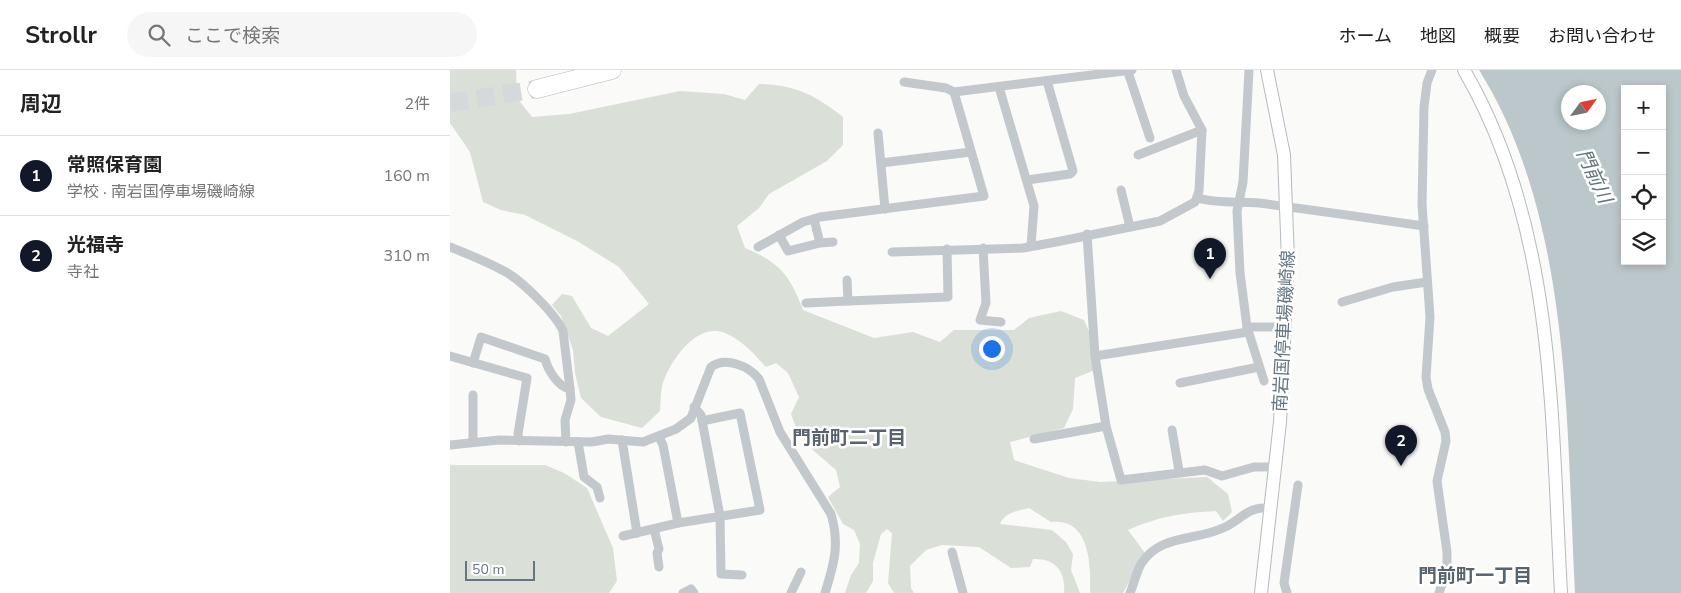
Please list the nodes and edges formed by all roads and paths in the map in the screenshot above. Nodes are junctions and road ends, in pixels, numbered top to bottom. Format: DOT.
graph roads {
  1 [pos="612,70"];
  2 [pos="1176,70"];
  3 [pos="1250,70"];
  4 [pos="1268,70"];
  5 [pos="1432,70"];
  6 [pos="1464,70"];
  7 [pos="1130,71"];
  8 [pos="1047,81"];
  9 [pos="904,82"];
  10 [pos="999,87"];
  11 [pos="537,89"];
  12 [pos="954,92"];
  13 [pos="1202,130"];
  14 [pos="878,133"];
  15 [pos="1150,138"];
  16 [pos="971,152"];
  17 [pos="1138,155"];
  18 [pos="880,163"];
  19 [pos="1027,180"];
  20 [pos="1121,190"];
  21 [pos="1198,198"];
  22 [pos="1240,201"];
  23 [pos="1287,207"];
  24 [pos="885,209"];
  25 [pos="814,219"];
  26 [pos="1424,226"];
  27 [pos="1130,227"];
  28 [pos="1087,234"];
  29 [pos="779,235"];
  30 [pos="820,242"];
  31 [pos="833,242"];
  32 [pos="1031,246"];
  33 [pos="450,247"];
  34 [pos="758,247"];
  35 [pos="983,248"];
  36 [pos="947,249"];
  37 [pos="892,252"];
  38 [pos="847,280"];
  39 [pos="1427,282"];
  40 [pos="848,301"];
  41 [pos="1342,302"];
  42 [pos="806,303"];
  43 [pos="1001,322"];
  44 [pos="1285,327"];
  45 [pos="1248,329"];
  46 [pos="450,356"];
  47 [pos="1094,356"];
  48 [pos="473,364"];
  49 [pos="1259,367"];
  50 [pos="1264,381"];
  51 [pos="1180,383"];
  52 [pos="570,389"];
  53 [pos="473,395"];
  54 [pos="694,407"];
  55 [pos="702,421"];
  56 [pos="1106,426"];
  57 [pos="1172,430"];
  58 [pos="659,437"];
  59 [pos="1034,439"];
  60 [pos="622,440"];
  61 [pos="519,441"];
  62 [pos="472,442"];
  63 [pos="566,442"];
  64 [pos="578,442"];
  65 [pos="450,445"];
  66 [pos="1275,467"];
  67 [pos="1179,472"];
  68 [pos="1298,485"];
  69 [pos="600,498"];
  70 [pos="1271,508"];
  71 [pos="720,516"];
  72 [pos="678,523"];
  73 [pos="654,529"];
  74 [pos="638,532"];
  75 [pos="623,536"];
  76 [pos="952,552"];
  77 [pos="659,567"];
  78 [pos="801,572"];
  79 [pos="742,575"];
  80 [pos="683,593"];
  81 [pos="694,593"];
  82 [pos="790,593"];
  83 [pos="825,593"];
  84 [pos="963,593"];
  85 [pos="1130,593"];
  86 [pos="1261,593"];
  87 [pos="1287,593"];
  88 [pos="1439,593"];
  89 [pos="1561,593"];
  1 -- 11 [label="highway"];
  2 -- 13 [label="street"];
  3 -- 22 [label="street"];
  4 -- 23 [label="street, 南岩国停車場磯崎線"];
  5 -- 26 [label="street"];
  6 -- 89 [label="street"];
  7 -- 8 [label="street"];
  7 -- 15 [label="street"];
  8 -- 10 [label="street"];
  8 -- 19 [label="street"];
  9 -- 12 [label="street"];
  10 -- 12 [label="street"];
  10 -- 19 [label="street"];
  12 -- 16 [label="street"];
  13 -- 17 [label="street"];
  13 -- 21 [label="street"];
  14 -- 18 [label="street"];
  16 -- 18 [label="street"];
  16 -- 24 [label="street"];
  18 -- 24 [label="street"];
  19 -- 32 [label="street"];
  20 -- 27 [label="street"];
  21 -- 22 [label="street"];
  21 -- 27 [label="street"];
  22 -- 23 [label="street"];
  22 -- 45 [label="street"];
  23 -- 26 [label="street"];
  23 -- 44 [label="street, 南岩国停車場磯崎線"];
  24 -- 25 [label="street"];
  25 -- 29 [label="street"];
  25 -- 30 [label="street"];
  26 -- 39 [label="street"];
  27 -- 28 [label="street"];
  28 -- 32 [label="street"];
  28 -- 47 [label="street"];
  29 -- 30 [label="street"];
  29 -- 34 [label="street"];
  30 -- 31 [label="street"];
  32 -- 35 [label="street"];
  33 -- 52 [label="street"];
  35 -- 36 [label="street"];
  35 -- 43 [label="street"];
  36 -- 37 [label="street"];
  36 -- 40 [label="street"];
  38 -- 40 [label="street"];
  39 -- 41 [label="street"];
  39 -- 88 [label="street"];
  40 -- 42 [label="street"];
  44 -- 45 [label="street"];
  44 -- 66 [label="street, 南岩国停車場磯崎線"];
  45 -- 47 [label="street"];
  45 -- 49 [label="street"];
  46 -- 48 [label="street"];
  47 -- 56 [label="street"];
  48 -- 52 [label="street"];
  48 -- 61 [label="street"];
  49 -- 50 [label="street"];
  49 -- 51 [label="street"];
  52 -- 63 [label="street"];
  53 -- 62 [label="street"];
  54 -- 55 [label="street"];
  54 -- 58 [label="street"];
  54 -- 83 [label="street"];
  55 -- 71 [label="street"];
  55 -- 71 [label="street"];
  56 -- 59 [label="street"];
  56 -- 67 [label="street"];
  57 -- 67 [label="street"];
  58 -- 60 [label="street"];
  58 -- 72 [label="street"];
  60 -- 64 [label="street"];
  60 -- 74 [label="street"];
  61 -- 62 [label="street"];
  61 -- 63 [label="street"];
  62 -- 65 [label="street"];
  63 -- 64 [label="street"];
  64 -- 69 [label="street"];
  66 -- 67 [label="street"];
  66 -- 70 [label="street, 南岩国停車場磯崎線"];
  68 -- 87 [label="street"];
  70 -- 85 [label="street"];
  70 -- 86 [label="street, 南岩国停車場磯崎線"];
  71 -- 72 [label="street"];
  71 -- 79 [label="street"];
  72 -- 73 [label="street"];
  73 -- 74 [label="street"];
  73 -- 77 [label="street"];
  74 -- 75 [label="street"];
  76 -- 84 [label="street"];
  78 -- 82 [label="street"];
  80 -- 81 [label="street"];
}
